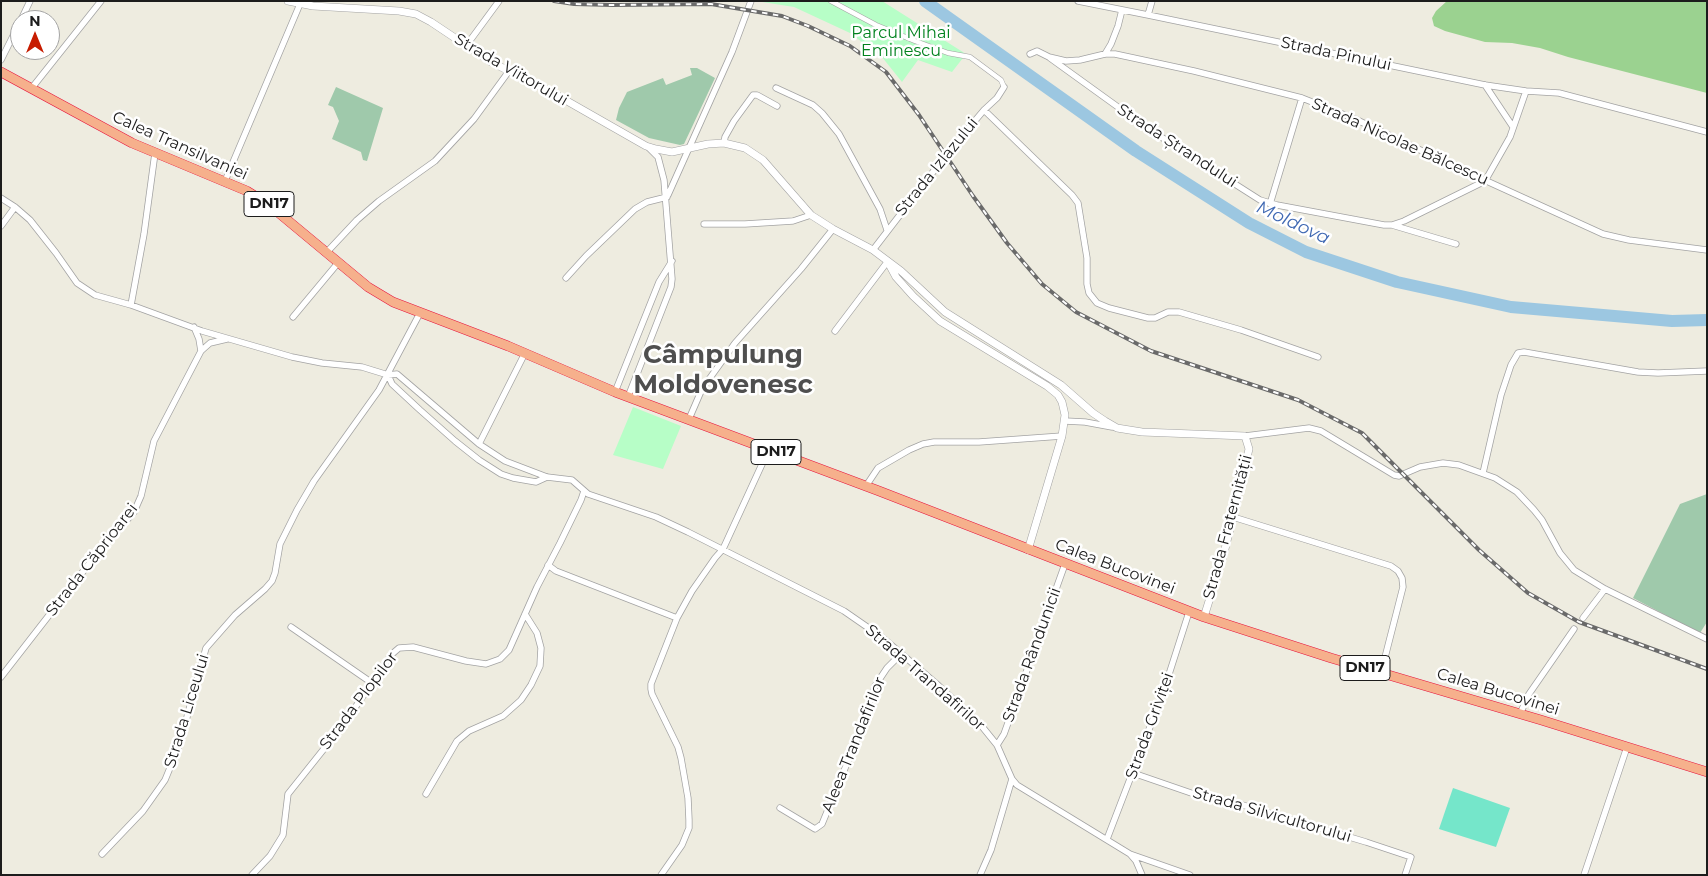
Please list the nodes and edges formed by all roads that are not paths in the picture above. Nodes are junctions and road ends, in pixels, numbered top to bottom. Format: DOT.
graph roads {
  1 [pos="101,1"];
  2 [pos="288,1"];
  3 [pos="498,1"];
  4 [pos="752,1"];
  5 [pos="831,1"];
  6 [pos="1078,1"];
  7 [pos="1152,1"];
  8 [pos="300,4"];
  9 [pos="1122,10"];
  10 [pos="1148,14"];
  11 [pos="10,42"];
  12 [pos="466,46"];
  13 [pos="1030,54"];
  14 [pos="1105,54"];
  15 [pos="1049,57"];
  16 [pos="1,60"];
  17 [pos="509,71"];
  18 [pos="1,72"];
  19 [pos="1485,85"];
  20 [pos="1004,87"];
  21 [pos="776,88"];
  22 [pos="31,89"];
  23 [pos="1526,91"];
  24 [pos="1302,98"];
  25 [pos="777,106"];
  26 [pos="984,110"];
  27 [pos="1513,127"];
  28 [pos="1707,132"];
  29 [pos="724,143"];
  30 [pos="646,146"];
  31 [pos="688,149"];
  32 [pos="155,153"];
  33 [pos="225,181"];
  34 [pos="1485,181"];
  35 [pos="667,197"];
  36 [pos="1,198"];
  37 [pos="1270,204"];
  38 [pos="15,207"];
  39 [pos="811,215"];
  40 [pos="704,224"];
  41 [pos="1392,225"];
  42 [pos="1,226"];
  43 [pos="833,229"];
  44 [pos="887,230"];
  45 [pos="1456,244"];
  46 [pos="873,250"];
  47 [pos="1707,250"];
  48 [pos="326,253"];
  49 [pos="672,261"];
  50 [pos="888,262"];
  51 [pos="338,263"];
  52 [pos="566,278"];
  53 [pos="131,305"];
  54 [pos="420,313"];
  55 [pos="293,317"];
  56 [pos="194,328"];
  57 [pos="835,330"];
  58 [pos="229,338"];
  59 [pos="201,351"];
  60 [pos="525,353"];
  61 [pos="1318,356"];
  62 [pos="1707,371"];
  63 [pos="388,375"];
  64 [pos="615,392"];
  65 [pos="628,397"];
  66 [pos="689,419"];
  67 [pos="1065,421"];
  68 [pos="1117,428"];
  69 [pos="1062,436"];
  70 [pos="1245,436"];
  71 [pos="479,444"];
  72 [pos="770,449"];
  73 [pos="1483,473"];
  74 [pos="547,477"];
  75 [pos="866,486"];
  76 [pos="584,491"];
  77 [pos="1234,517"];
  78 [pos="723,549"];
  79 [pos="1028,550"];
  80 [pos="1065,564"];
  81 [pos="548,565"];
  82 [pos="1605,589"];
  83 [pos="1189,612"];
  84 [pos="525,614"];
  85 [pos="1204,617"];
  86 [pos="677,618"];
  87 [pos="1582,618"];
  88 [pos="291,627"];
  89 [pos="1574,629"];
  90 [pos="1707,639"];
  91 [pos="901,654"];
  92 [pos="1381,673"];
  93 [pos="1,678"];
  94 [pos="372,683"];
  95 [pos="1520,714"];
  96 [pos="997,745"];
  97 [pos="1627,747"];
  98 [pos="1707,772"];
  99 [pos="1133,773"];
  100 [pos="1012,780"];
  101 [pos="426,794"];
  102 [pos="780,808"];
  103 [pos="1108,839"];
  104 [pos="102,854"];
  105 [pos="1130,854"];
  106 [pos="252,875"];
  107 [pos="661,875"];
  108 [pos="980,875"];
  109 [pos="1142,875"];
  110 [pos="1190,875"];
  111 [pos="1405,875"];
  112 [pos="1584,875"];
  1 -- 22 [label="street"];
  2 -- 8 [label="street, Strada Viitorului"];
  3 -- 12 [label="street"];
  4 -- 31 [label="street"];
  5 -- 20 [label="street"];
  6 -- 9 [label="street, Strada Pinului"];
  7 -- 10 [label="street"];
  8 -- 12 [label="street, Strada Viitorului"];
  8 -- 33 [label="street"];
  9 -- 10 [label="street, Strada Pinului"];
  9 -- 14 [label="street"];
  10 -- 19 [label="street, Strada Pinului"];
  11 -- 16 [label="street"];
  12 -- 17 [label="street, Strada Viitorului"];
  13 -- 15 [label="street, Strada Nicolae Bălcescu"];
  14 -- 15 [label="street, Strada Nicolae Bălcescu"];
  14 -- 24 [label="street, Strada Nicolae Bălcescu"];
  15 -- 37 [label="street, Strada Ștrandului"];
  17 -- 30 [label="street, Strada Viitorului"];
  17 -- 48 [label="street"];
  18 -- 22 [label="highway, Calea Transilvaniei / DN17"];
  19 -- 23 [label="street, Strada Pinului"];
  19 -- 27 [label="street"];
  20 -- 26 [label="street, Strada Izlazului"];
  21 -- 44 [label="street"];
  22 -- 32 [label="highway, Calea Transilvaniei / DN17"];
  23 -- 27 [label="street"];
  23 -- 28 [label="street, Strada Pinului"];
  24 -- 34 [label="street, Strada Nicolae Bălcescu"];
  24 -- 37 [label="street"];
  25 -- 29 [label="street"];
  26 -- 44 [label="street, Strada Izlazului"];
  26 -- 61 [label="street"];
  27 -- 34 [label="street"];
  29 -- 31 [label="street, Strada Viitorului"];
  29 -- 39 [label="street"];
  30 -- 31 [label="street, Strada Viitorului"];
  30 -- 35 [label="street"];
  31 -- 35 [label="street"];
  32 -- 33 [label="highway, Calea Transilvaniei / DN17"];
  32 -- 53 [label="street"];
  33 -- 48 [label="highway, Calea Transilvaniei / DN17"];
  34 -- 41 [label="street"];
  34 -- 47 [label="street, Strada Nicolae Bălcescu"];
  35 -- 49 [label="street"];
  35 -- 52 [label="street"];
  36 -- 38 [label="street"];
  37 -- 41 [label="street, Strada Ștrandului"];
  38 -- 42 [label="street"];
  38 -- 53 [label="street"];
  39 -- 40 [label="street"];
  39 -- 43 [label="street"];
  41 -- 45 [label="street, Strada Ștrandului"];
  43 -- 46 [label="street"];
  43 -- 66 [label="street"];
  44 -- 46 [label="street, Strada Izlazului"];
  46 -- 50 [label="street"];
  48 -- 51 [label="highway, Calea Transilvaniei / DN17"];
  49 -- 64 [label="street"];
  49 -- 65 [label="street"];
  50 -- 57 [label="street"];
  50 -- 67 [label="street"];
  50 -- 68 [label="street"];
  51 -- 54 [label="highway, Calea Transilvaniei / DN17"];
  51 -- 55 [label="street"];
  53 -- 56 [label="street"];
  54 -- 60 [label="highway, Calea Transilvaniei / DN17"];
  54 -- 63 [label="street, Strada Liceului"];
  56 -- 58 [label="street"];
  56 -- 59 [label="street"];
  58 -- 59 [label="street"];
  58 -- 63 [label="street"];
  59 -- 93 [label="street, Strada Căprioarei"];
  60 -- 64 [label="highway, Calea Bucovinei / DN17"];
  60 -- 71 [label="street"];
  62 -- 73 [label="street"];
  63 -- 71 [label="street"];
  63 -- 74 [label="street"];
  63 -- 104 [label="street, Strada Liceului"];
  64 -- 65 [label="highway, Calea Bucovinei / DN17"];
  65 -- 66 [label="highway, Calea Bucovinei / DN17"];
  66 -- 72 [label="highway, Calea Bucovinei / DN17"];
  67 -- 68 [label="street"];
  67 -- 69 [label="street"];
  68 -- 70 [label="street"];
  69 -- 75 [label="street"];
  69 -- 79 [label="street"];
  70 -- 73 [label="street"];
  70 -- 77 [label="street, Strada Fraternității"];
  71 -- 74 [label="street"];
  72 -- 75 [label="highway, Calea Bucovinei / DN17"];
  72 -- 78 [label="street"];
  73 -- 82 [label="street"];
  74 -- 76 [label="street, Strada Trandafirilor"];
  75 -- 79 [label="highway, Calea Bucovinei / DN17"];
  76 -- 78 [label="street, Strada Trandafirilor"];
  76 -- 81 [label="street, Strada Plopilor"];
  77 -- 85 [label="street, Strada Fraternității"];
  77 -- 92 [label="street"];
  78 -- 86 [label="street"];
  78 -- 91 [label="street, Strada Trandafirilor"];
  79 -- 80 [label="highway, Calea Bucovinei / DN17"];
  80 -- 83 [label="highway, Calea Bucovinei / DN17"];
  80 -- 96 [label="street, Strada Rândunicii"];
  81 -- 84 [label="street, Strada Plopilor"];
  81 -- 86 [label="street"];
  82 -- 87 [label="street"];
  82 -- 90 [label="street"];
  83 -- 85 [label="highway, Calea Bucovinei / DN17"];
  83 -- 99 [label="street, Strada Griviței"];
  84 -- 94 [label="street, Strada Plopilor"];
  84 -- 101 [label="street"];
  85 -- 92 [label="highway, Calea Bucovinei / DN17"];
  86 -- 107 [label="street"];
  88 -- 94 [label="street"];
  89 -- 95 [label="street"];
  91 -- 96 [label="street, Strada Trandafirilor"];
  91 -- 102 [label="street, Aleea Trandafirilor"];
  92 -- 95 [label="highway, Calea Bucovinei / DN17"];
  94 -- 106 [label="street, Strada Plopilor"];
  95 -- 97 [label="highway, Calea Bucovinei / DN17"];
  96 -- 100 [label="street, Strada Trandafirilor"];
  97 -- 98 [label="highway, Calea Bucovinei / DN17"];
  97 -- 112 [label="street"];
  99 -- 103 [label="street, Strada Griviței"];
  99 -- 111 [label="street, Strada Silvicultorului"];
  100 -- 103 [label="street"];
  100 -- 108 [label="street"];
  103 -- 105 [label="street"];
  105 -- 109 [label="street"];
  105 -- 110 [label="street"];
}
